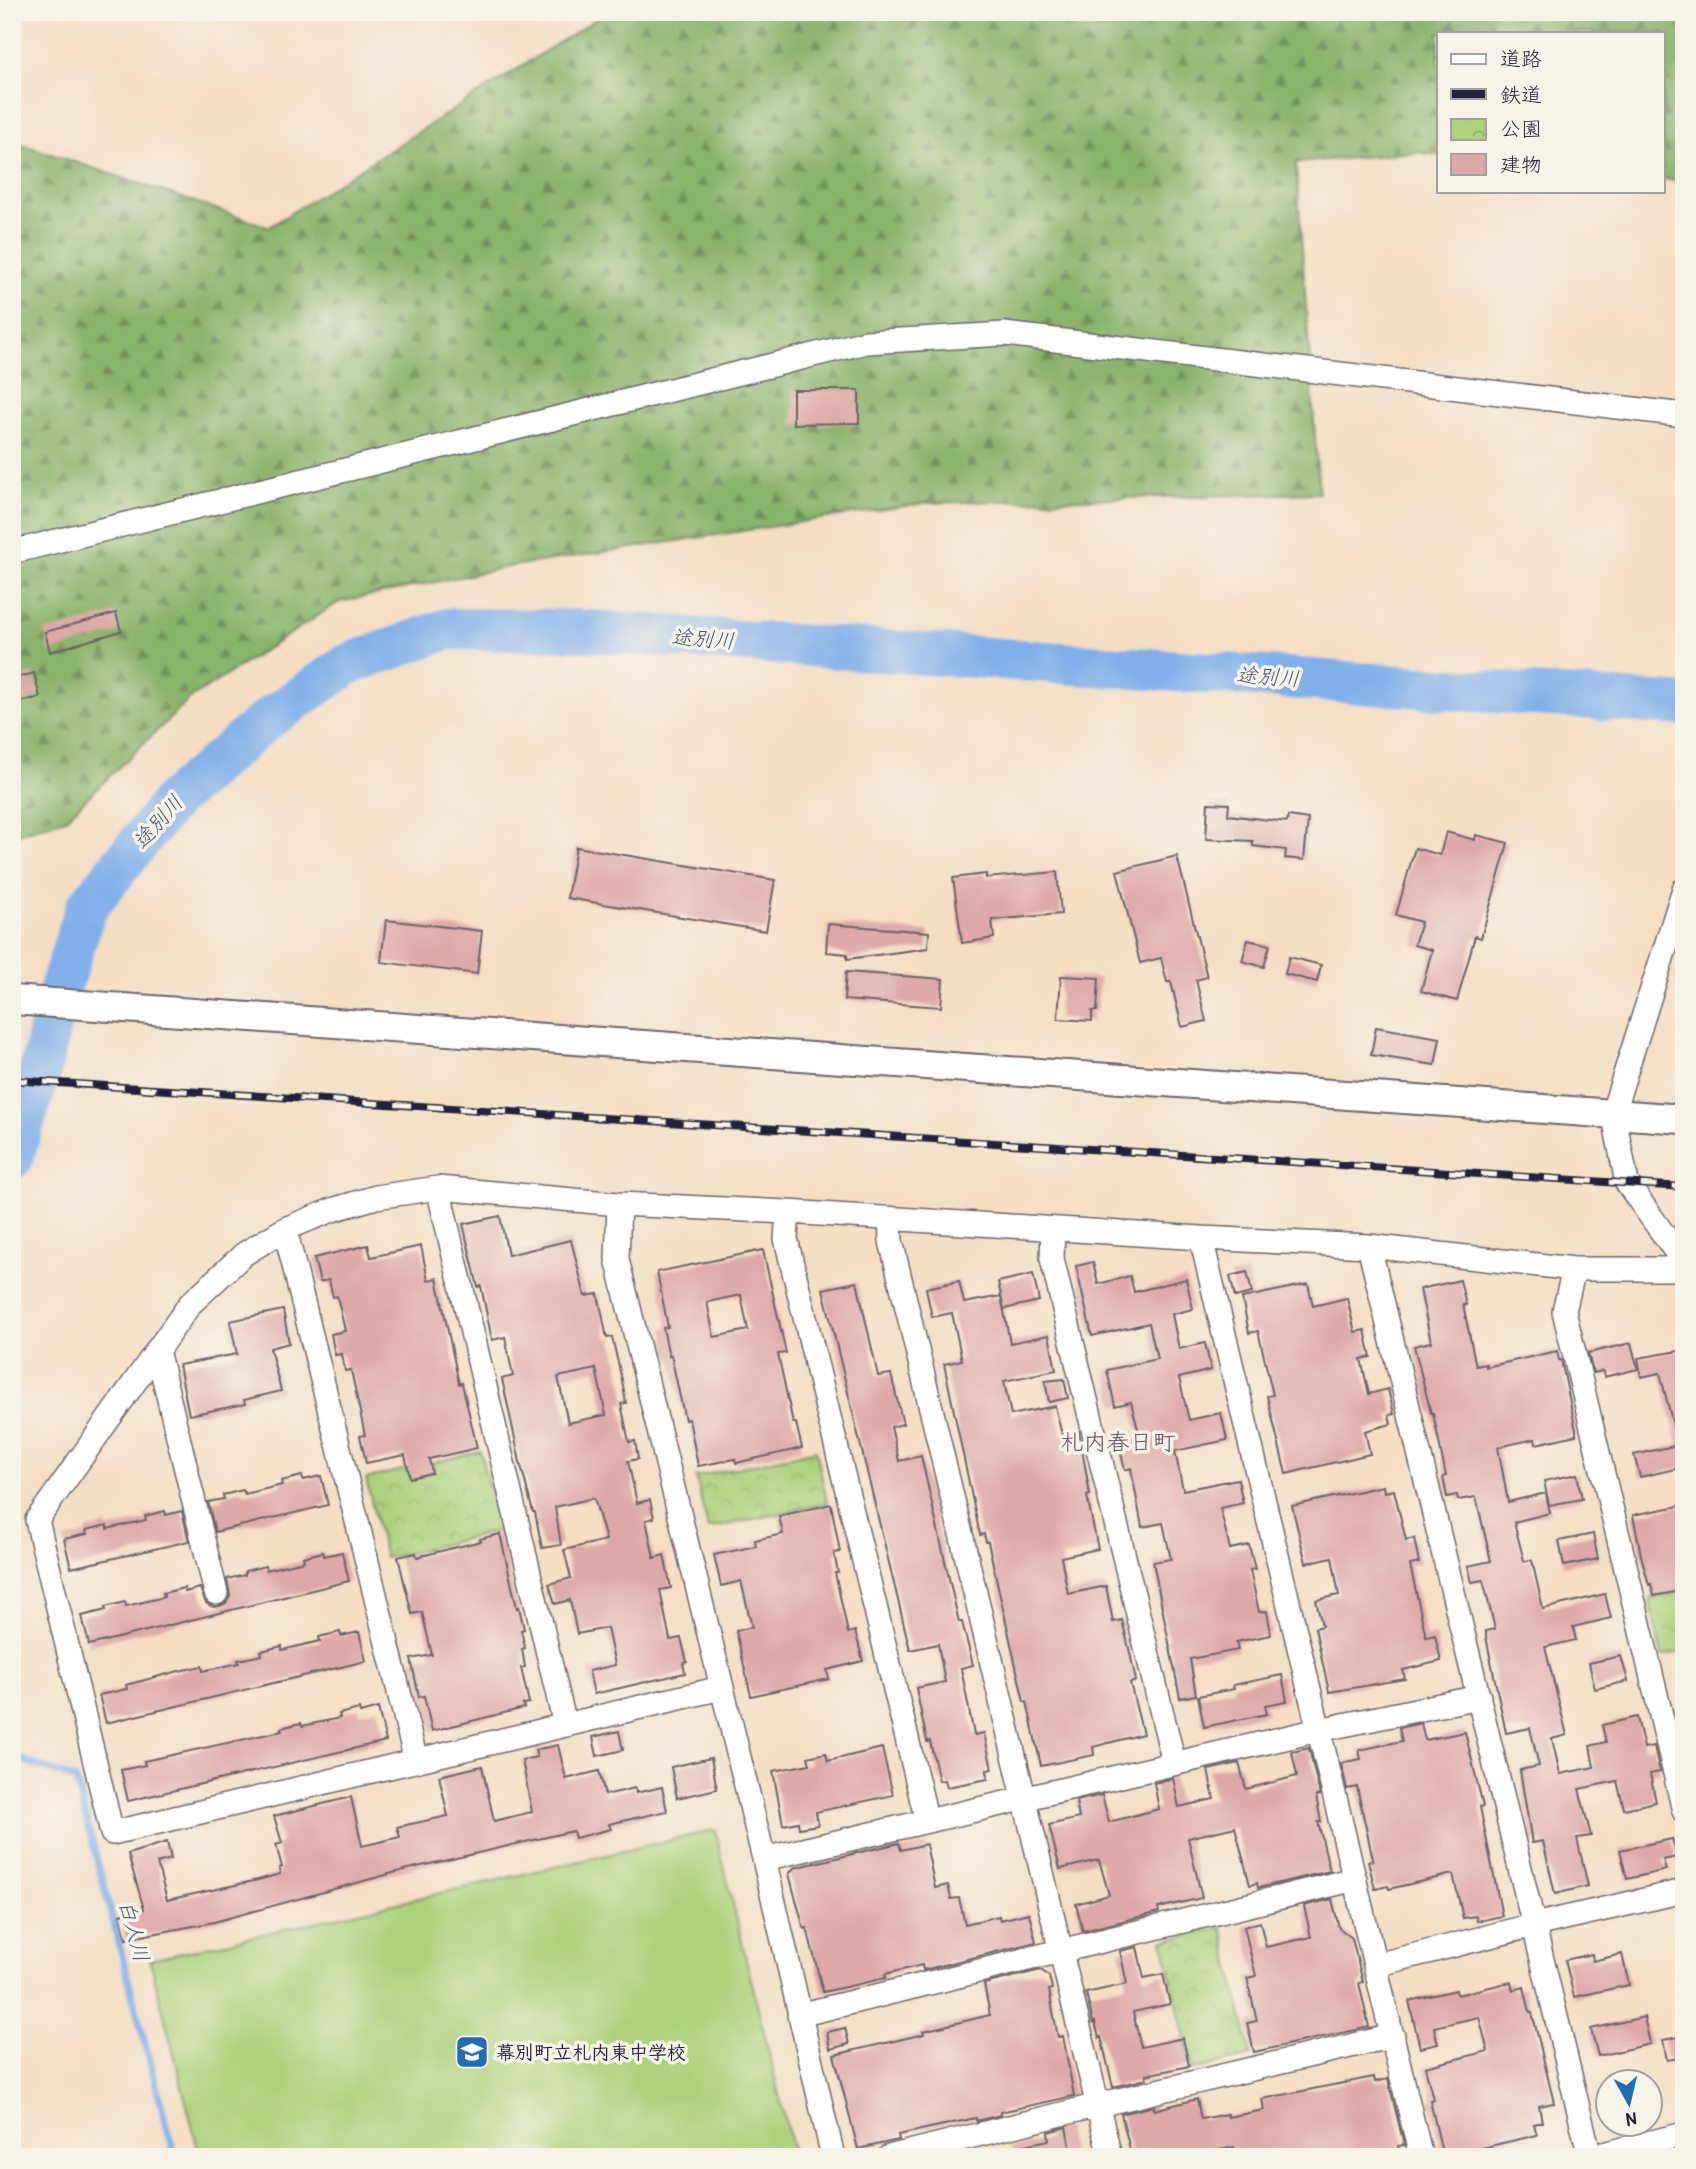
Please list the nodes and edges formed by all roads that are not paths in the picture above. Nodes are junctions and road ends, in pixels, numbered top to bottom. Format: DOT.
graph roads {
  1 [pos="1684,415"];
  2 [pos="12,552"];
  3 [pos="1684,889"];
  4 [pos="12,1000"];
  5 [pos="1614,1112"];
  6 [pos="1684,1119"];
  7 [pos="438,1188"];
  8 [pos="619,1204"];
  9 [pos="788,1212"];
  10 [pos="890,1219"];
  11 [pos="285,1229"];
  12 [pos="1053,1229"];
  13 [pos="1201,1238"];
  14 [pos="1369,1246"];
  15 [pos="1684,1263"];
  16 [pos="1574,1269"];
  17 [pos="1684,1269"];
  18 [pos="157,1350"];
  19 [pos="216,1593"];
  20 [pos="721,1688"];
  21 [pos="1479,1697"];
  22 [pos="565,1725"];
  23 [pos="1318,1730"];
  24 [pos="416,1761"];
  25 [pos="1174,1763"];
  26 [pos="1024,1798"];
  27 [pos="1684,1811"];
  28 [pos="927,1821"];
  29 [pos="764,1859"];
  30 [pos="1354,1879"];
  31 [pos="1684,1891"];
  32 [pos="1534,1925"];
  33 [pos="1062,1950"];
  34 [pos="1376,1965"];
  35 [pos="799,2015"];
  36 [pos="1393,2036"];
  37 [pos="1098,2105"];
  38 [pos="1684,2134"];
  39 [pos="1661,2148"];
  40 [pos="833,2157"];
  41 [pos="889,2157"];
  42 [pos="1110,2157"];
  43 [pos="1421,2157"];
  44 [pos="1590,2157"];
  1 -- 2 [label="street"];
  3 -- 5 [label="street"];
  4 -- 5 [label="street"];
  5 -- 6 [label="street"];
  5 -- 15 [label="street"];
  7 -- 8 [label="street"];
  7 -- 11 [label="street"];
  7 -- 22 [label="street"];
  8 -- 9 [label="street"];
  8 -- 20 [label="street"];
  9 -- 10 [label="street"];
  9 -- 28 [label="street"];
  10 -- 12 [label="street"];
  10 -- 26 [label="street"];
  11 -- 18 [label="street"];
  11 -- 24 [label="street"];
  12 -- 13 [label="street"];
  12 -- 25 [label="street"];
  13 -- 14 [label="street"];
  13 -- 23 [label="street"];
  14 -- 16 [label="street"];
  14 -- 21 [label="street"];
  16 -- 17 [label="street"];
  16 -- 27 [label="street"];
  18 -- 19 [label="street"];
  18 -- 24 [label="street"];
  20 -- 22 [label="street"];
  20 -- 29 [label="street"];
  21 -- 23 [label="street"];
  21 -- 32 [label="street"];
  22 -- 24 [label="street"];
  23 -- 25 [label="street"];
  23 -- 30 [label="street"];
  25 -- 26 [label="street"];
  26 -- 28 [label="street"];
  26 -- 33 [label="street"];
  28 -- 29 [label="street"];
  29 -- 35 [label="street"];
  30 -- 33 [label="street"];
  30 -- 34 [label="street"];
  31 -- 32 [label="street"];
  32 -- 34 [label="street"];
  32 -- 44 [label="street"];
  33 -- 35 [label="street"];
  33 -- 37 [label="street"];
  34 -- 36 [label="street"];
  35 -- 40 [label="street"];
  36 -- 37 [label="street"];
  36 -- 43 [label="street"];
  37 -- 41 [label="street"];
  37 -- 42 [label="street"];
  38 -- 39 [label="street"];
  39 -- 44 [label="street"];
}
